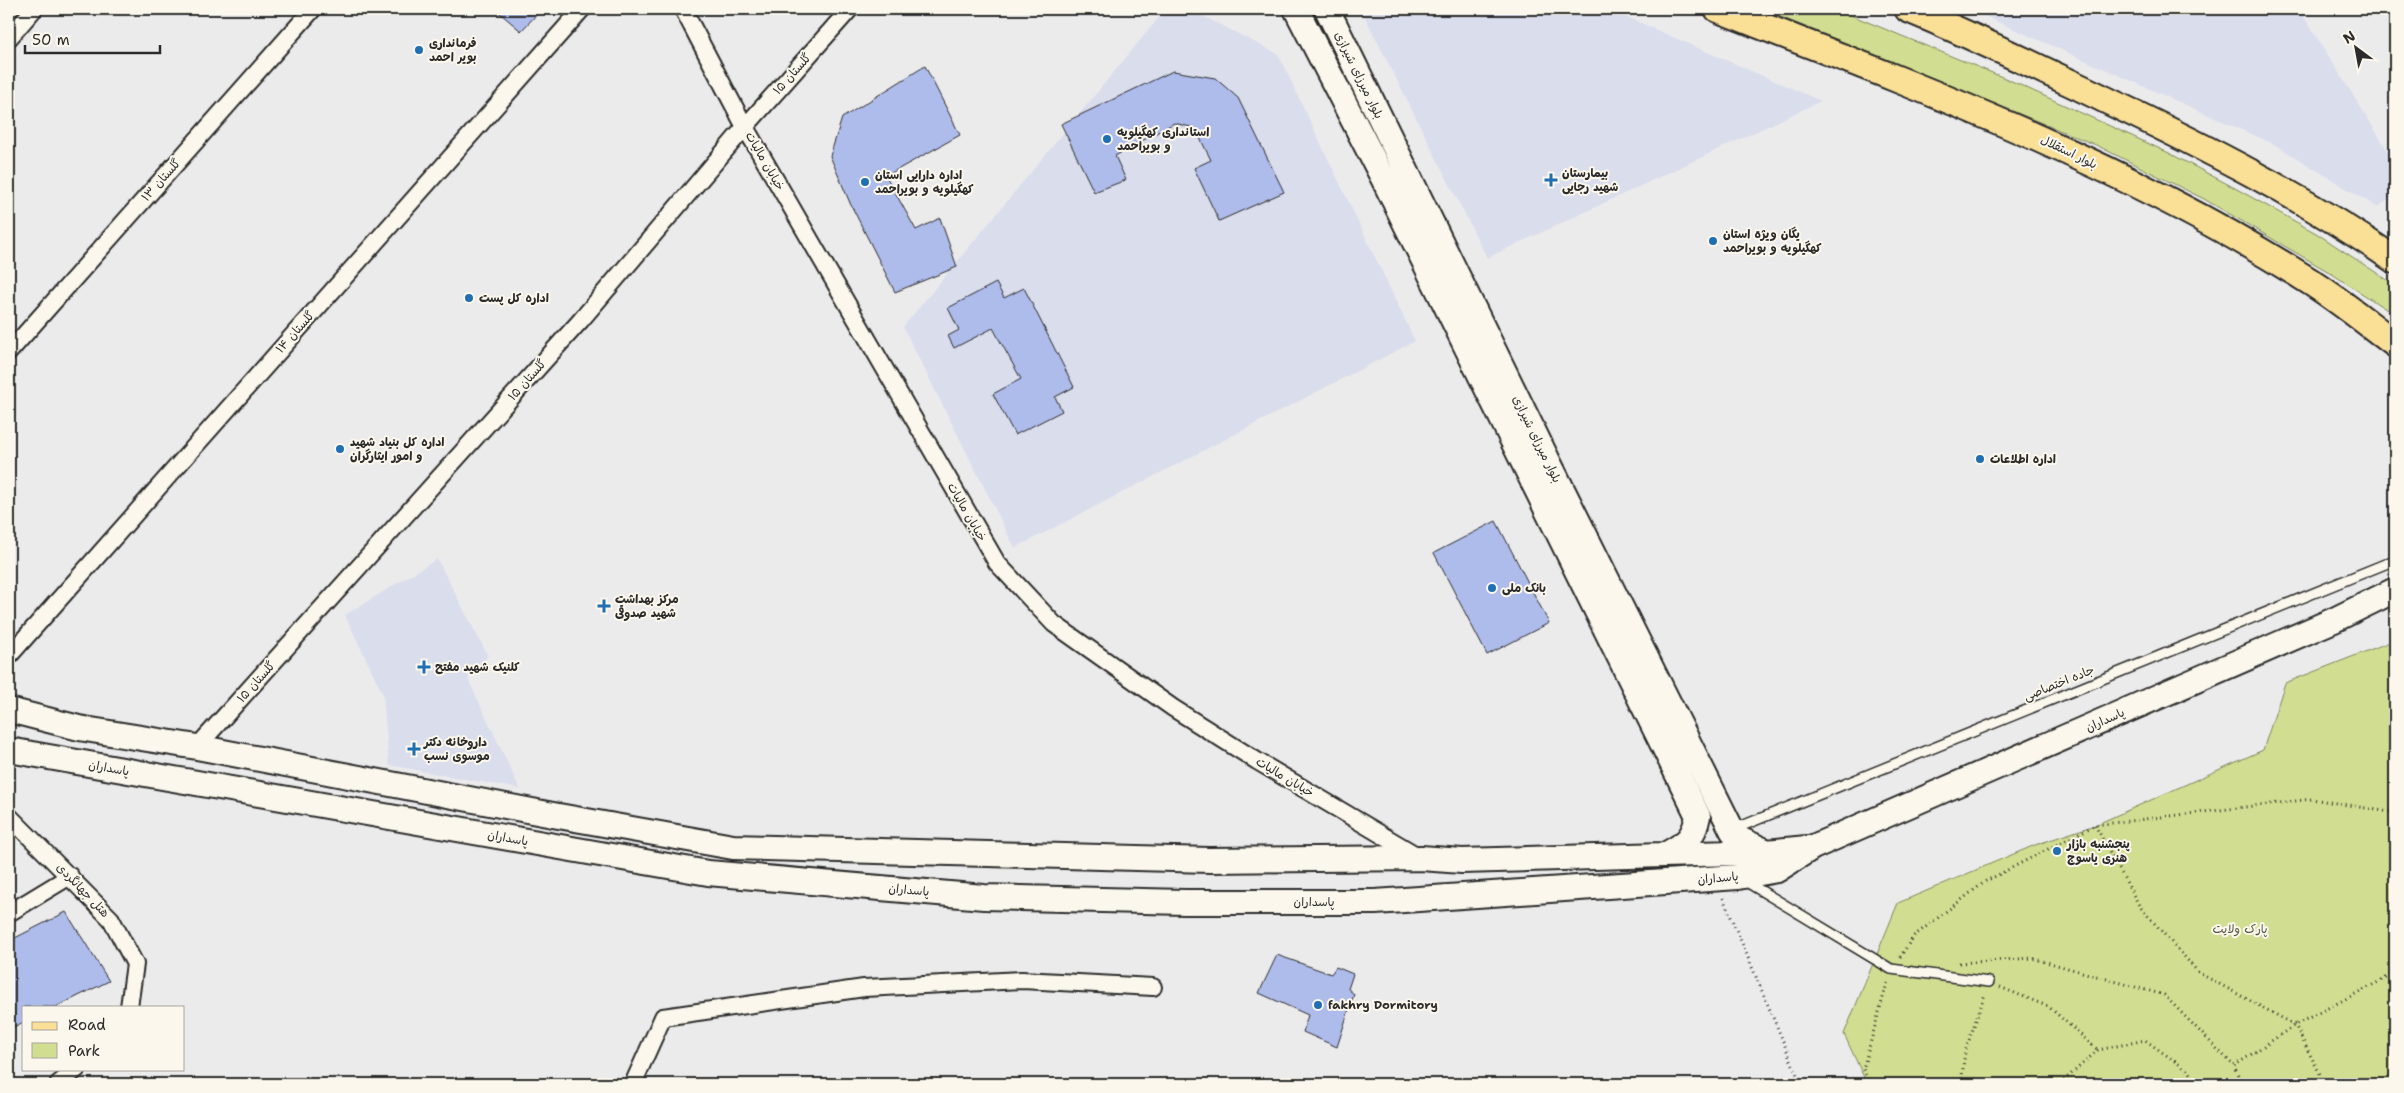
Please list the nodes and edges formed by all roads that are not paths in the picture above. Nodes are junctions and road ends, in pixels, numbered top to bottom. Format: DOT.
graph roads {
  1 [pos="34,9"];
  2 [pos="313,9"];
  3 [pos="582,9"];
  4 [pos="683,9"];
  5 [pos="850,9"];
  6 [pos="1296,9"];
  7 [pos="1327,9"];
  8 [pos="1718,9"];
  9 [pos="1908,9"];
  10 [pos="9,38"];
  11 [pos="745,127"];
  12 [pos="2395,260"];
  13 [pos="2395,344"];
  14 [pos="9,352"];
  15 [pos="2395,562"];
  16 [pos="2395,590"];
  17 [pos="9,656"];
  18 [pos="9,710"];
  19 [pos="197,747"];
  20 [pos="9,750"];
  21 [pos="9,816"];
  22 [pos="1732,830"];
  23 [pos="1813,847"];
  24 [pos="1766,852"];
  25 [pos="1664,856"];
  26 [pos="1421,858"];
  27 [pos="1531,858"];
  28 [pos="1462,861"];
  29 [pos="70,876"];
  30 [pos="1738,877"];
  31 [pos="1533,892"];
  32 [pos="1454,896"];
  33 [pos="9,913"];
  34 [pos="1989,982"];
  35 [pos="1153,987"];
  36 [pos="129,1006"];
  37 [pos="76,1070"];
  38 [pos="58,1084"];
  39 [pos="632,1084"];
  1 -- 10 [label="street"];
  2 -- 14 [label="street, گلستان ۱۳"];
  3 -- 17 [label="street, گلستان ۱۴"];
  4 -- 11 [label="street, خیابان مالیات"];
  5 -- 11 [label="street, گلستان ۱۵"];
  6 -- 25 [label="main road, بلوار میرزای شیرازی"];
  7 -- 22 [label="main road, بلوار میرزای شیرازی"];
  8 -- 13 [label="main road, بلوار استقلال"];
  9 -- 12 [label="main road"];
  11 -- 19 [label="street, گلستان ۱۵"];
  11 -- 26 [label="street, خیابان مالیات"];
  15 -- 22 [label="lane, جاده اختصاصی"];
  16 -- 23 [label="main road, پاسداران"];
  18 -- 19 [label="main road, پاسداران"];
  19 -- 26 [label="main road, پاسداران"];
  20 -- 32 [label="main road, پاسداران"];
  21 -- 29 [label="street, هتل جهانگردی"];
  22 -- 24 [label="main road, بلوار میرزای شیرازی"];
  23 -- 24 [label="main road, پاسداران"];
  23 -- 30 [label="main road, پاسداران"];
  24 -- 25 [label="main road, پاسداران"];
  25 -- 27 [label="main road, پاسداران"];
  26 -- 28 [label="main road, پاسداران"];
  27 -- 28 [label="main road, پاسداران"];
  27 -- 31 [label="main road"];
  28 -- 32 [label="main road"];
  29 -- 33 [label="street"];
  29 -- 36 [label="street, هتل جهانگردی"];
  30 -- 31 [label="main road, پاسداران"];
  30 -- 34 [label="lane"];
  31 -- 32 [label="main road, پاسداران"];
  35 -- 39 [label="street"];
  37 -- 38 [label="street"];
}
